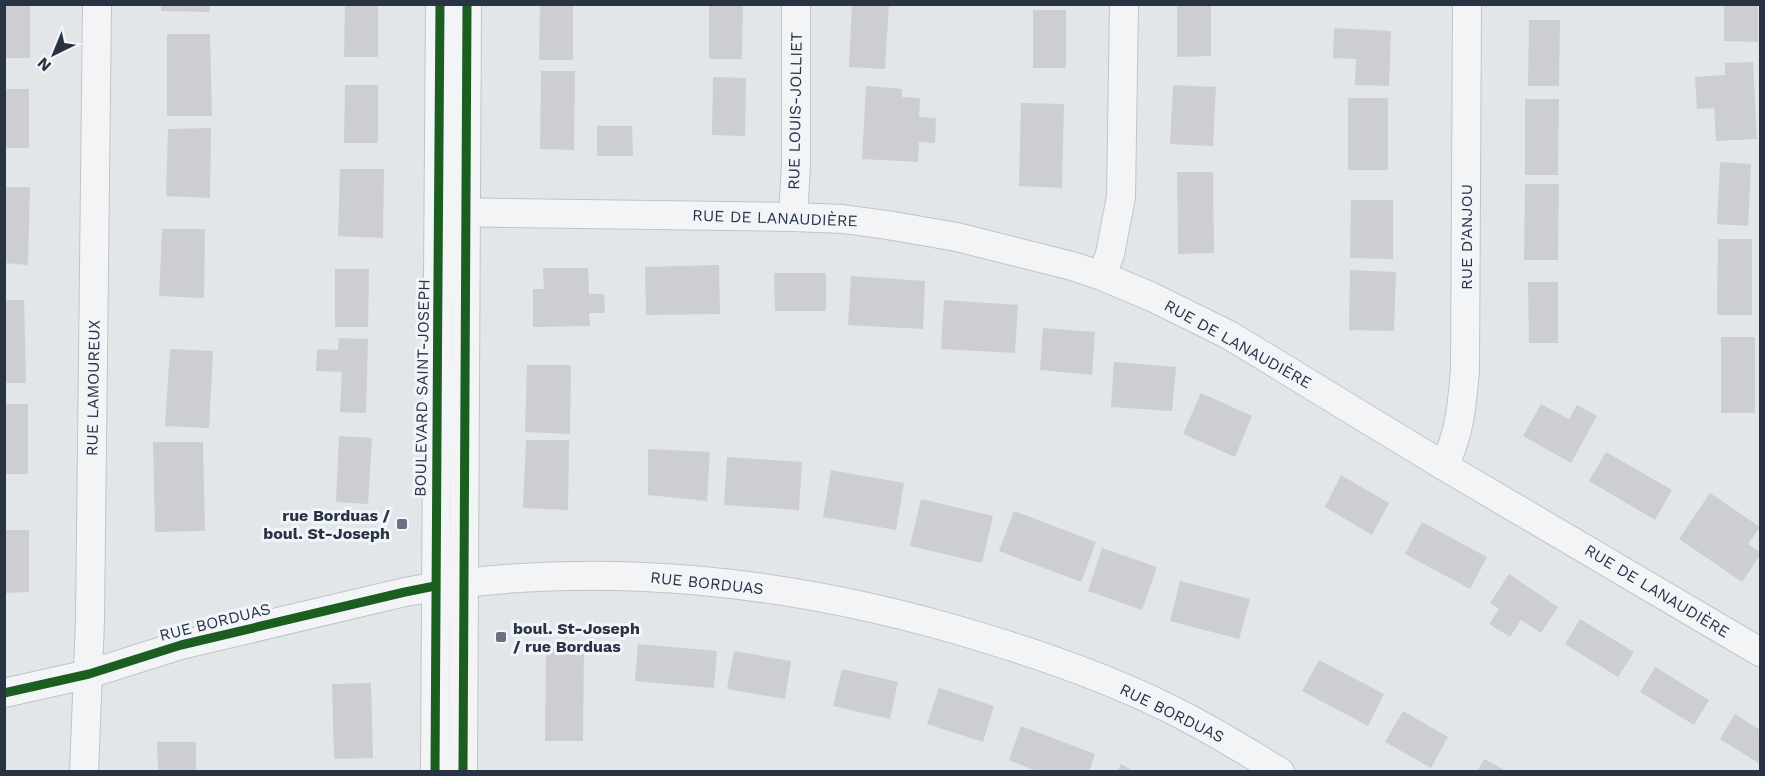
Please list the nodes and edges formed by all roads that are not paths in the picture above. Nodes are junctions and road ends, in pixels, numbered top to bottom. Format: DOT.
graph roads {
  1 [pos="97,4"];
  2 [pos="440,4"];
  3 [pos="467,4"];
  4 [pos="796,4"];
  5 [pos="1124,4"];
  6 [pos="1467,4"];
  7 [pos="452,212"];
  8 [pos="793,217"];
  9 [pos="1102,276"];
  10 [pos="1444,466"];
  11 [pos="464,583"];
  12 [pos="435,586"];
  13 [pos="1761,652"];
  14 [pos="89,674"];
  15 [pos="4,693"];
  16 [pos="84,771"];
  17 [pos="435,771"];
  18 [pos="463,771"];
  19 [pos="1280,771"];
  1 -- 14 [label="street, RUE LAMOUREUX"];
  2 -- 7 [label="street, BOULEVARD SAINT-JOSEPH"];
  3 -- 7 [label="street, BOULEVARD SAINT-JOSEPH"];
  4 -- 8 [label="street, RUE LOUIS-JOLLIET"];
  5 -- 9 [label="street"];
  6 -- 10 [label="street, RUE D'ANJOU"];
  7 -- 8 [label="street, RUE DE LANAUDIÈRE"];
  7 -- 11 [label="street, BOULEVARD SAINT-JOSEPH"];
  7 -- 12 [label="street, BOULEVARD SAINT-JOSEPH"];
  8 -- 9 [label="street, RUE DE LANAUDIÈRE"];
  9 -- 10 [label="street, RUE DE LANAUDIÈRE"];
  10 -- 13 [label="street, RUE DE LANAUDIÈRE"];
  11 -- 12 [label="street, RUE BORDUAS"];
  11 -- 18 [label="street, BOULEVARD SAINT-JOSEPH"];
  11 -- 19 [label="street, RUE BORDUAS"];
  12 -- 14 [label="street, RUE BORDUAS"];
  12 -- 17 [label="street, BOULEVARD SAINT-JOSEPH"];
  14 -- 15 [label="street, RUE BORDUAS"];
  14 -- 16 [label="street, RUE LAMOUREUX"];
}
